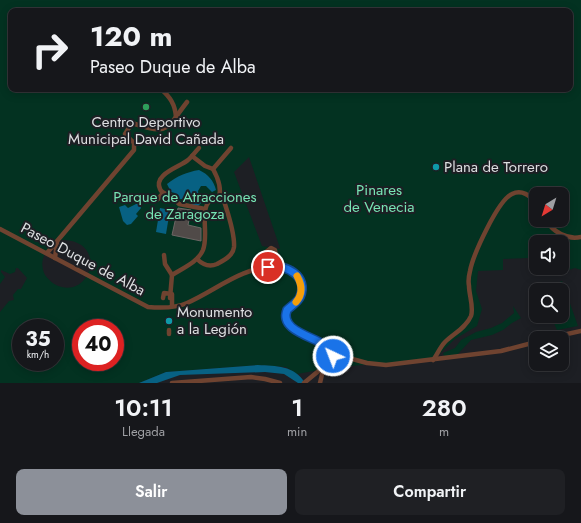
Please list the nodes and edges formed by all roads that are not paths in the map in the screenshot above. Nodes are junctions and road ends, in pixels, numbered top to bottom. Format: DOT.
graph roads {
  1 [pos="164,92"];
  2 [pos="187,102"];
  3 [pos="176,117"];
  4 [pos="198,148"];
  5 [pos="231,148"];
  6 [pos="192,156"];
  7 [pos="213,169"];
  8 [pos="163,193"];
  9 [pos="529,196"];
  10 [pos="219,198"];
  11 [pos="158,199"];
  12 [pos="205,209"];
  13 [pos="551,227"];
  14 [pos="0,229"];
  15 [pos="581,237"];
  16 [pos="57,242"];
  17 [pos="47,253"];
  18 [pos="164,255"];
  19 [pos="55,258"];
  20 [pos="197,260"];
  21 [pos="268,261"];
  22 [pos="272,266"];
  23 [pos="265,267"];
  24 [pos="172,275"];
  25 [pos="167,296"];
  26 [pos="167,308"];
  27 [pos="581,330"];
  28 [pos="569,333"];
  29 [pos="529,344"];
  30 [pos="334,354"];
  31 [pos="433,360"];
  32 [pos="324,366"];
  33 [pos="307,381"];
  34 [pos="172,383"];
  35 [pos="280,383"];
  36 [pos="314,383"];
  37 [pos="320,383"];
  1 -- 3 [label="street"];
  2 -- 3 [label="street"];
  3 -- 16 [label="street"];
  4 -- 6 [label="street"];
  5 -- 7 [label="street"];
  6 -- 7 [label="street"];
  6 -- 8 [label="street"];
  7 -- 10 [label="street"];
  8 -- 11 [label="street"];
  8 -- 12 [label="street"];
  9 -- 31 [label="street"];
  10 -- 12 [label="street"];
  10 -- 20 [label="street"];
  12 -- 20 [label="street"];
  13 -- 15 [label="street"];
  14 -- 17 [label="street, Paseo Duque de Alba"];
  16 -- 17 [label="street"];
  16 -- 19 [label="street"];
  17 -- 19 [label="street, Paseo Duque de Alba"];
  18 -- 24 [label="street"];
  19 -- 26 [label="street, Paseo Duque de Alba"];
  20 -- 24 [label="street"];
  21 -- 22 [label="street"];
  21 -- 22 [label="street"];
  21 -- 23 [label="street"];
  22 -- 23 [label="street, Paseo Duque de Alba"];
  22 -- 30 [label="street, Paseo Duque de Alba"];
  23 -- 26 [label="street, Paseo Duque de Alba"];
  24 -- 25 [label="street"];
  25 -- 26 [label="street"];
  25 -- 26 [label="street"];
  27 -- 28 [label="street"];
  29 -- 31 [label="street"];
  30 -- 31 [label="street"];
  30 -- 32 [label="street"];
  32 -- 33 [label="street"];
  32 -- 37 [label="street"];
  33 -- 36 [label="street"];
  34 -- 35 [label="street"];
}
